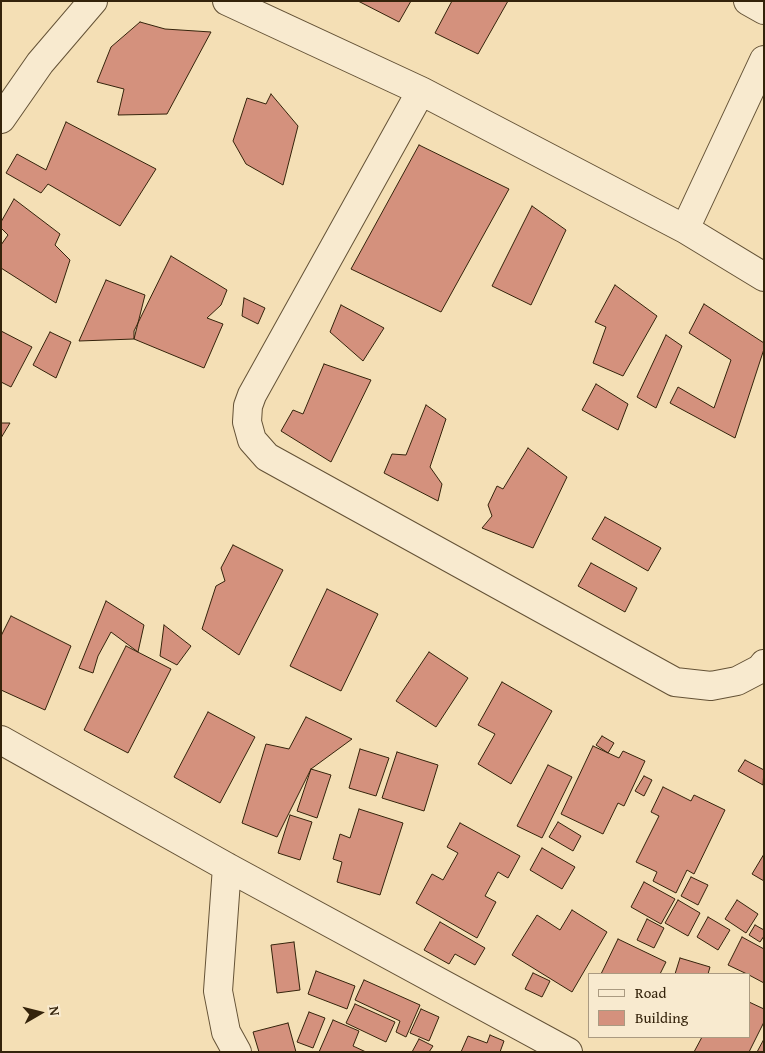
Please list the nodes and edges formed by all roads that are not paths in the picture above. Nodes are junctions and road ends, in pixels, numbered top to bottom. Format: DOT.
graph roads {
  1 [pos="93,1"];
  2 [pos="227,1"];
  3 [pos="748,1"];
  4 [pos="764,10"];
  5 [pos="764,60"];
  6 [pos="421,91"];
  7 [pos="1,119"];
  8 [pos="685,229"];
  9 [pos="764,277"];
  10 [pos="764,664"];
  11 [pos="1,740"];
  12 [pos="227,867"];
  13 [pos="237,1052"];
  14 [pos="568,1052"];
  1 -- 7 [label="street"];
  2 -- 6 [label="street"];
  3 -- 4 [label="street"];
  5 -- 8 [label="street"];
  6 -- 8 [label="street"];
  6 -- 10 [label="street"];
  8 -- 9 [label="street"];
  11 -- 12 [label="street"];
  12 -- 13 [label="street"];
  12 -- 14 [label="street"];
}
